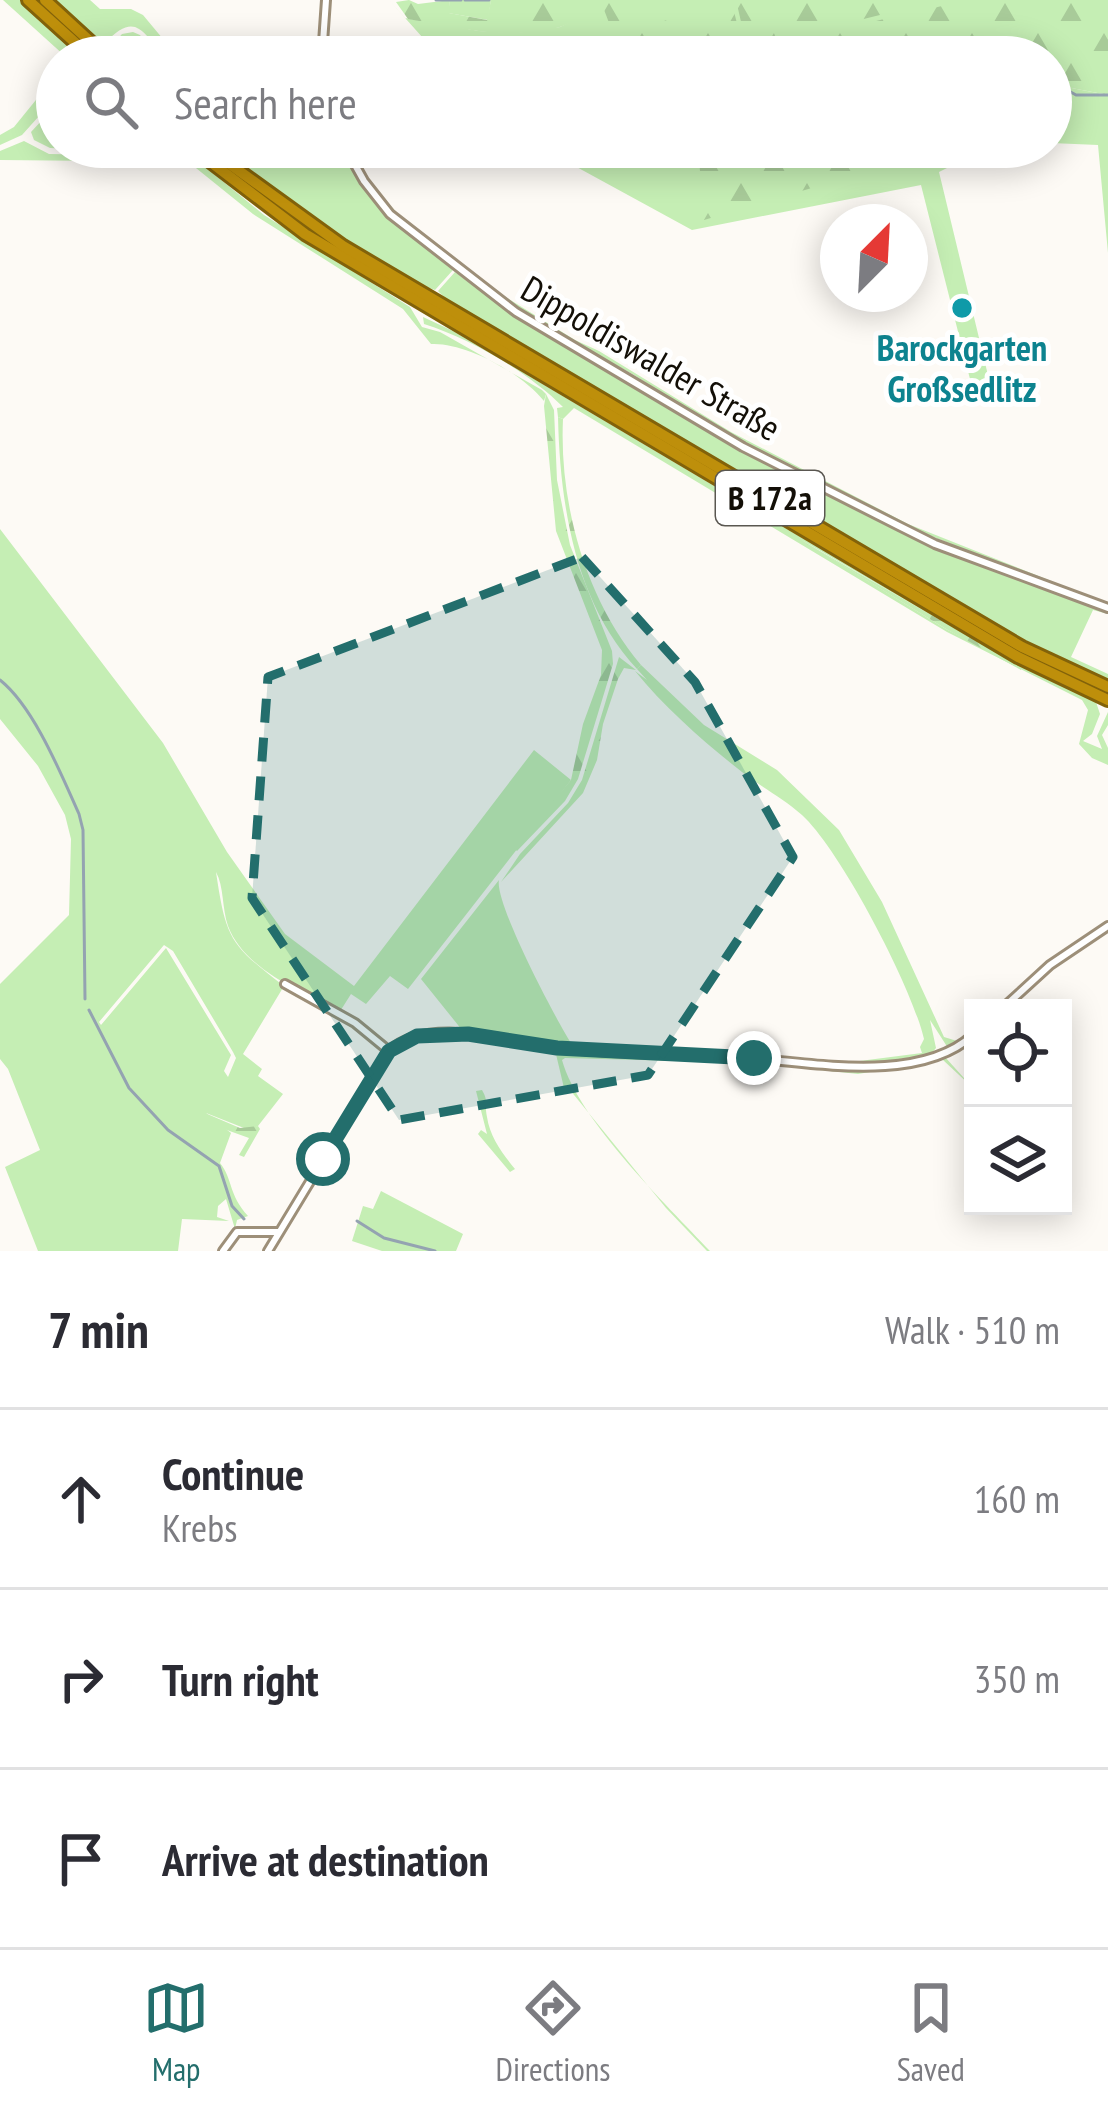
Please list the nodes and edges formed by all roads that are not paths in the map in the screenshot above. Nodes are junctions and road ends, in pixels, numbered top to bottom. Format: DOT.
graph roads {
  1 [pos="28,0"];
  2 [pos="45,0"];
  3 [pos="326,0"];
  4 [pos="68,36"];
  5 [pos="84,36"];
  6 [pos="323,36"];
  7 [pos="218,168"];
  8 [pos="235,168"];
  9 [pos="358,168"];
  10 [pos="429,304"];
  11 [pos="1108,608"];
  12 [pos="1108,687"];
  13 [pos="1108,700"];
  14 [pos="1108,926"];
  15 [pos="285,984"];
  16 [pos="1013,999"];
  17 [pos="964,1042"];
  18 [pos="389,1051"];
  19 [pos="278,1232"];
  20 [pos="223,1251"];
  21 [pos="268,1251"];
  1 -- 4 [label="highway"];
  2 -- 5 [label="highway"];
  3 -- 6 [label="street"];
  7 -- 10 [label="highway, B 172a"];
  8 -- 10 [label="highway, B 172a"];
  9 -- 11 [label="street, Dippoldiswalder Straße"];
  10 -- 12 [label="highway, B 172a"];
  10 -- 13 [label="highway, B 172a"];
  14 -- 16 [label="street"];
  15 -- 18 [label="street"];
  17 -- 18 [label="street"];
  18 -- 19 [label="street"];
  19 -- 20 [label="street"];
  19 -- 21 [label="street"];
}
